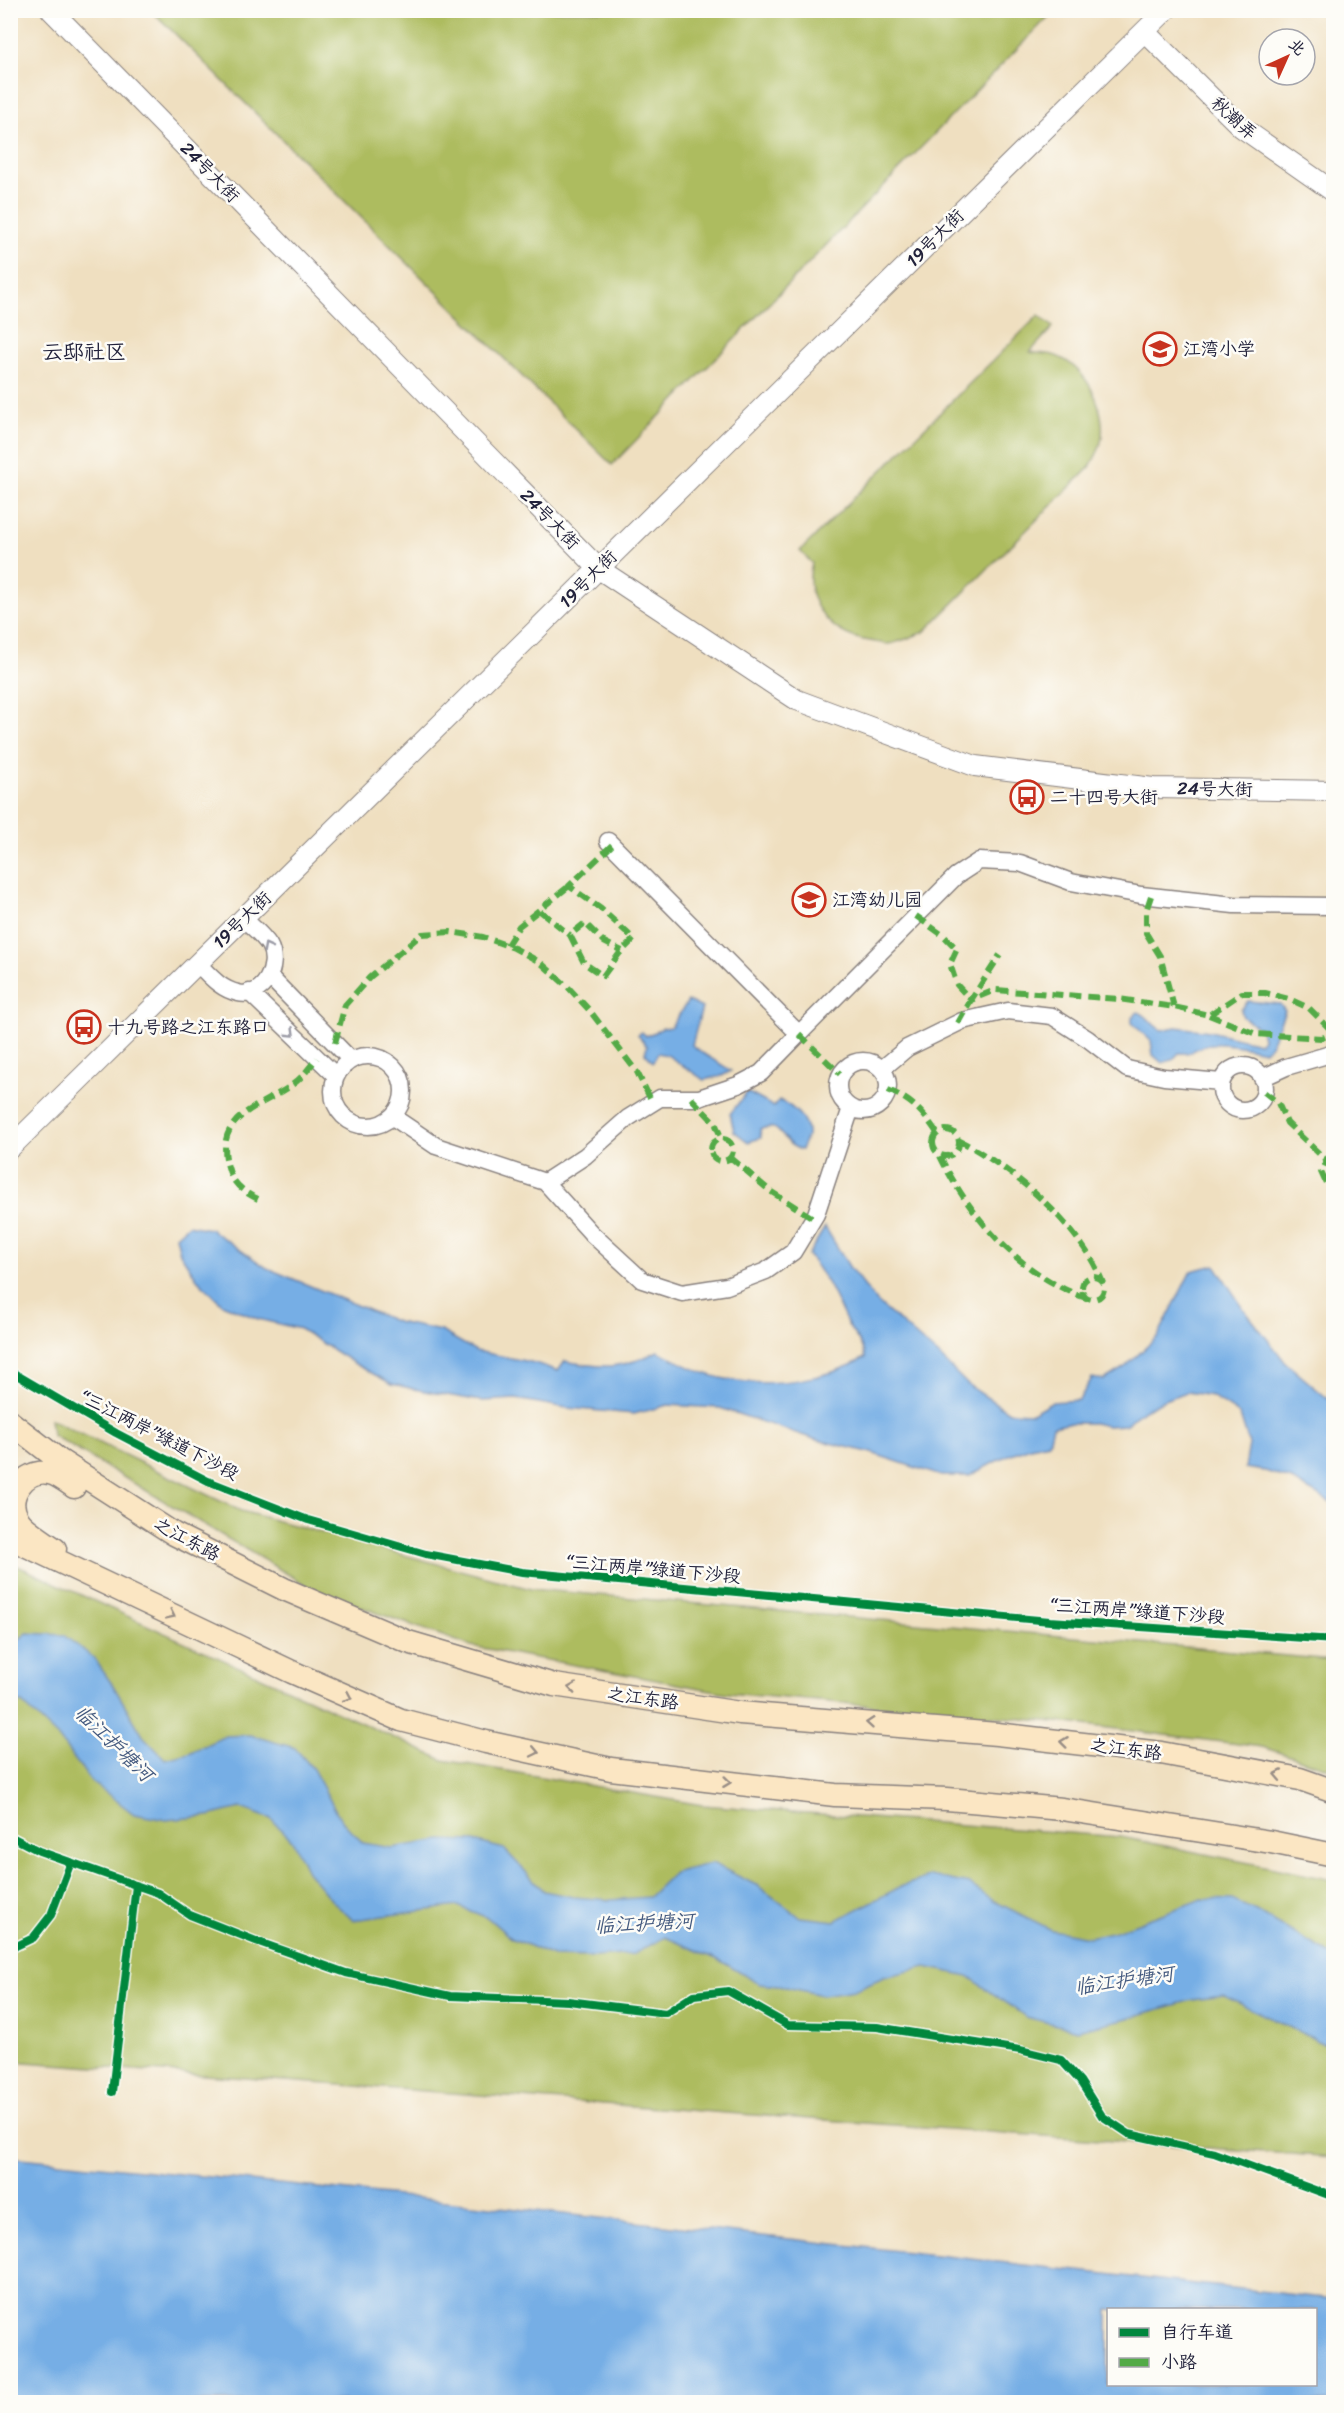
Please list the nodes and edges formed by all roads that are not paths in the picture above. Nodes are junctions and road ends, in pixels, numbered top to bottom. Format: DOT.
graph roads {
  1 [pos="51,10"];
  2 [pos="1167,10"];
  3 [pos="1145,32"];
  4 [pos="1334,192"];
  5 [pos="599,568"];
  6 [pos="1334,791"];
  7 [pos="608,841"];
  8 [pos="1334,906"];
  9 [pos="243,918"];
  10 [pos="197,963"];
  11 [pos="270,977"];
  12 [pos="249,992"];
  13 [pos="799,1034"];
  14 [pos="1334,1053"];
  15 [pos="351,1060"];
  16 [pos="882,1069"];
  17 [pos="336,1076"];
  18 [pos="1262,1078"];
  19 [pos="1221,1082"];
  20 [pos="851,1108"];
  21 [pos="393,1117"];
  22 [pos="10,1148"];
  23 [pos="544,1182"];
  24 [pos="10,1422"];
  25 [pos="10,1538"];
  26 [pos="208,1551"];
  27 [pos="86,1574"];
  28 [pos="1334,1791"];
  29 [pos="1334,1855"];
  1 -- 5 [label="street, 24号大街"];
  2 -- 3 [label="street, 19号大街"];
  3 -- 4 [label="street, 秋潮弄"];
  3 -- 5 [label="street, 19号大街"];
  5 -- 6 [label="street, 24号大街"];
  5 -- 9 [label="street, 19号大街"];
  7 -- 13 [label="street"];
  8 -- 13 [label="street"];
  9 -- 10 [label="street, 19号大街"];
  11 -- 9 [label="street, one-way"];
  10 -- 12 [label="street"];
  10 -- 22 [label="street, 19号大街"];
  11 -- 12 [label="street"];
  11 -- 15 [label="street"];
  12 -- 17 [label="street, one-way"];
  13 -- 23 [label="street"];
  14 -- 18 [label="street"];
  15 -- 17 [label="street"];
  15 -- 21 [label="street"];
  16 -- 19 [label="street"];
  16 -- 20 [label="street"];
  16 -- 20 [label="street"];
  17 -- 21 [label="street"];
  18 -- 19 [label="street"];
  18 -- 19 [label="street"];
  20 -- 23 [label="street"];
  21 -- 23 [label="street"];
  24 -- 26 [label="main road, 之江东路"];
  25 -- 27 [label="main road"];
  26 -- 27 [label="main road"];
  28 -- 26 [label="main road, 之江东路, one-way"];
  27 -- 29 [label="main road, one-way"];
}
